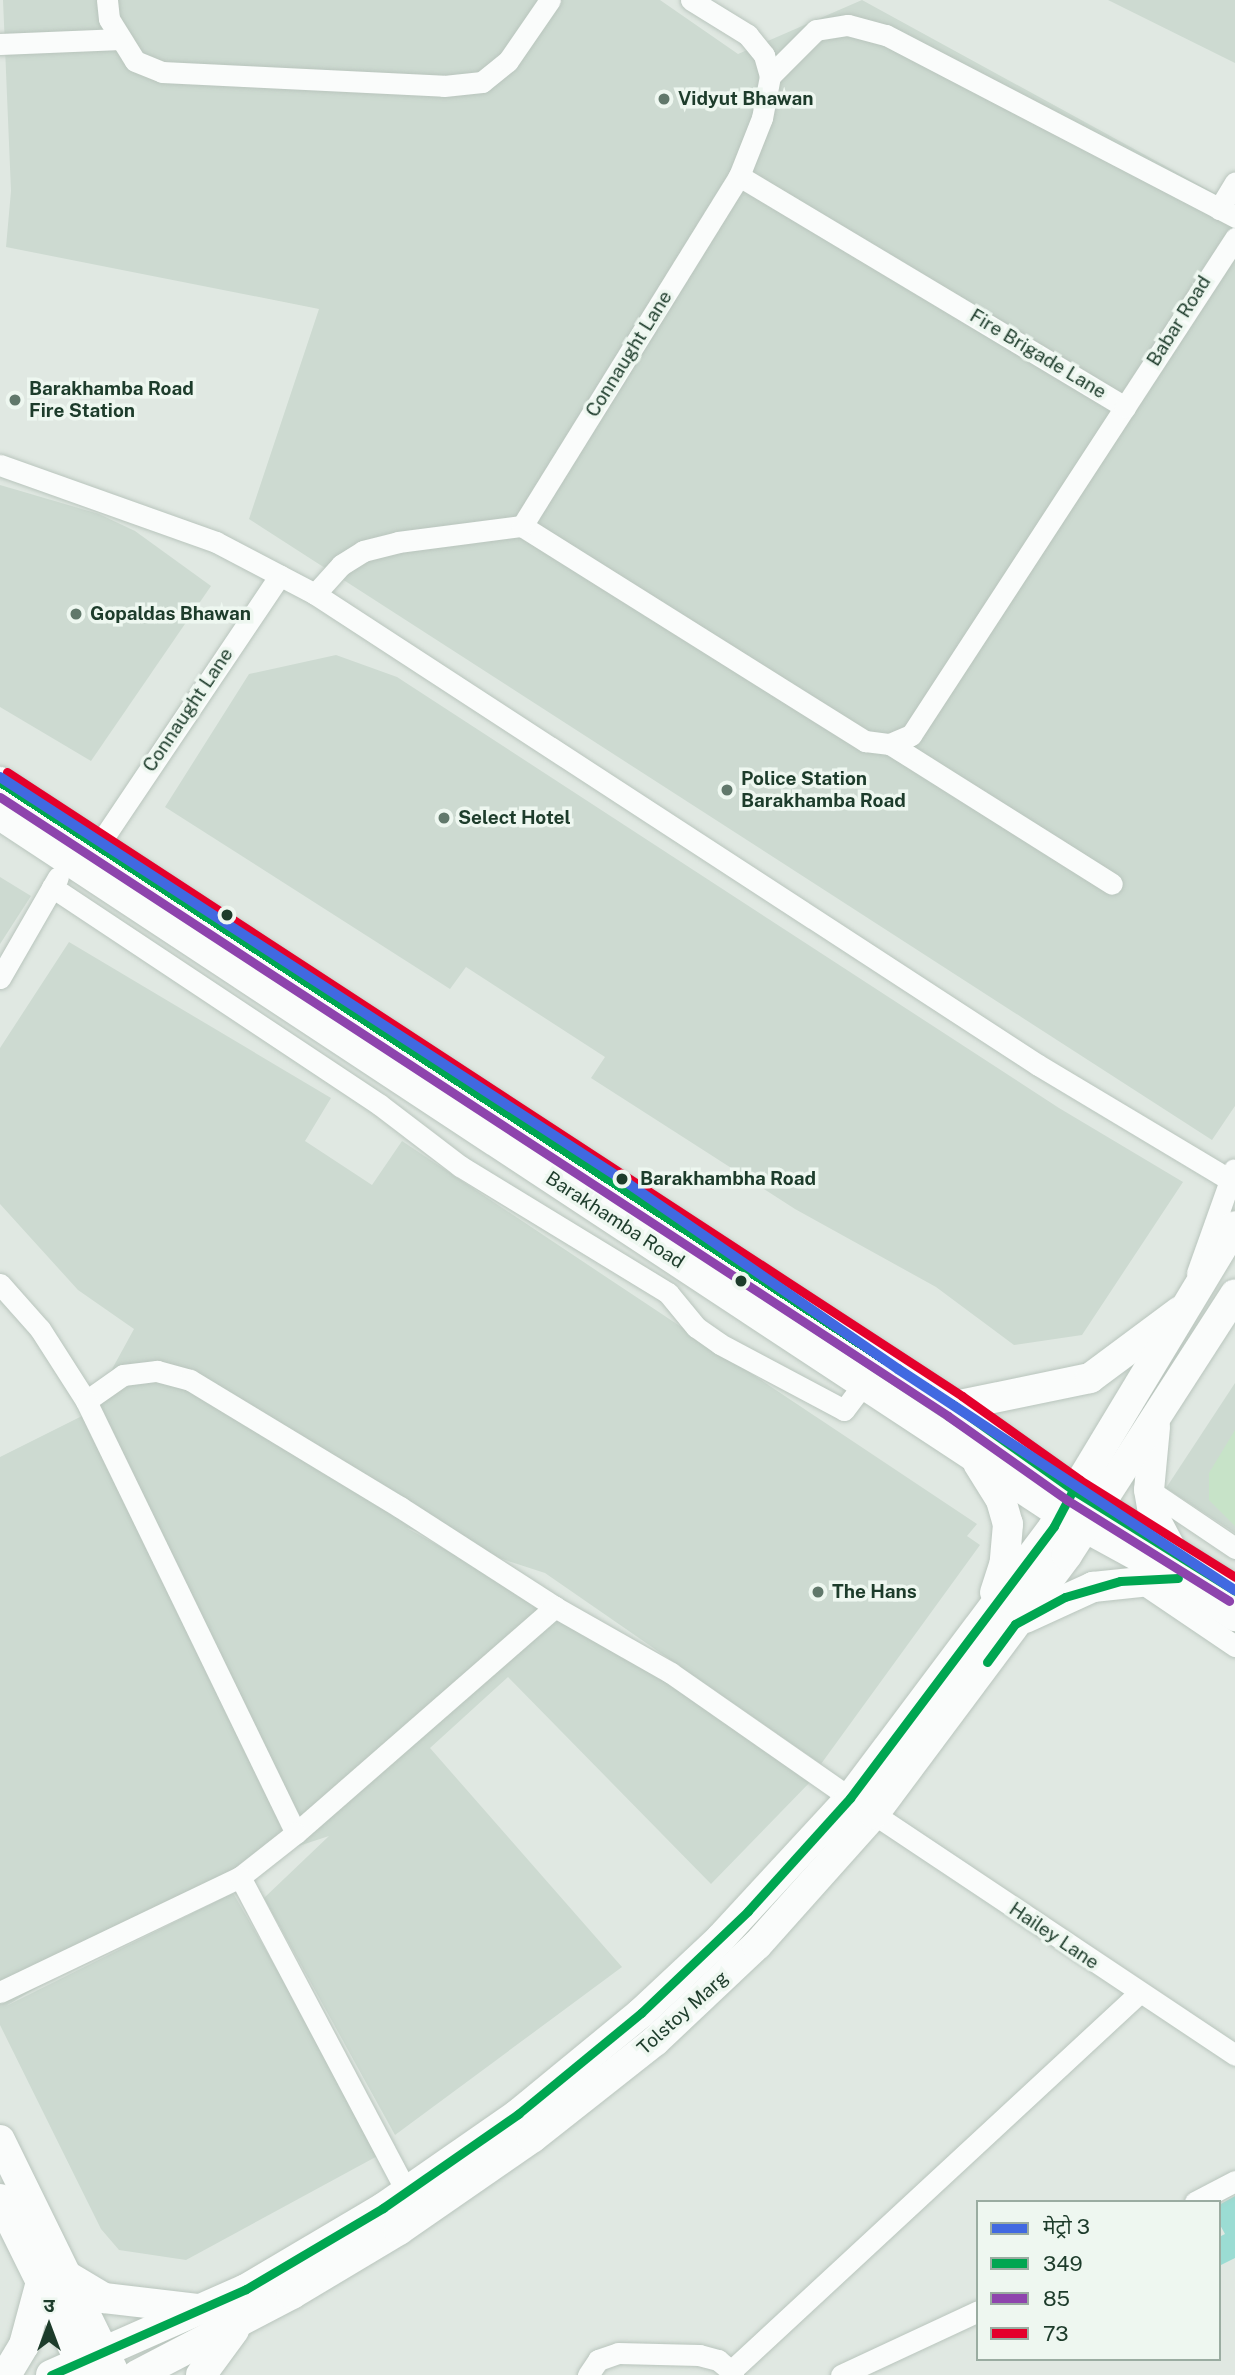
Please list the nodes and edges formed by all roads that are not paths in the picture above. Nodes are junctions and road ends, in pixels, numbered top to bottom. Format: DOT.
graph roads {
  1 [pos="107,0"];
  2 [pos="550,0"];
  3 [pos="691,0"];
  4 [pos="121,38"];
  5 [pos="0,44"];
  6 [pos="770,76"];
  7 [pos="739,176"];
  8 [pos="1235,182"];
  9 [pos="1227,213"];
  10 [pos="1235,238"];
  11 [pos="1125,407"];
  12 [pos="0,465"];
  13 [pos="522,526"];
  14 [pos="280,575"];
  15 [pos="315,594"];
  16 [pos="890,744"];
  17 [pos="0,782"];
  18 [pos="0,815"];
  19 [pos="99,846"];
  20 [pos="68,860"];
  21 [pos="1112,884"];
  22 [pos="52,887"];
  23 [pos="0,978"];
  24 [pos="320,1024"];
  25 [pos="301,1054"];
  26 [pos="1231,1172"];
  27 [pos="1235,1226"];
  28 [pos="0,1284"];
  29 [pos="1235,1294"];
  30 [pos="1185,1309"];
  31 [pos="1226,1320"];
  32 [pos="866,1381"];
  33 [pos="86,1401"];
  34 [pos="955,1406"];
  35 [pos="1158,1413"];
  36 [pos="972,1453"];
  37 [pos="1149,1490"];
  38 [pos="1079,1510"];
  39 [pos="1235,1548"];
  40 [pos="1176,1565"];
  41 [pos="1136,1579"];
  42 [pos="1235,1591"];
  43 [pos="555,1607"];
  44 [pos="989,1609"];
  45 [pos="1235,1616"];
  46 [pos="1015,1624"];
  47 [pos="1235,1646"];
  48 [pos="849,1798"];
  49 [pos="874,1814"];
  50 [pos="296,1833"];
  51 [pos="240,1877"];
  52 [pos="0,1992"];
  53 [pos="1138,1994"];
  54 [pos="1235,2055"];
  55 [pos="0,2140"];
  56 [pos="1235,2181"];
  57 [pos="407,2192"];
  58 [pos="0,2199"];
  59 [pos="1199,2200"];
  60 [pos="55,2279"];
  61 [pos="201,2309"];
  62 [pos="976,2312"];
  63 [pos="243,2319"];
  64 [pos="98,2365"];
  65 [pos="732,2373"];
  66 [pos="6,2375"];
  67 [pos="51,2375"];
  68 [pos="137,2375"];
  69 [pos="201,2375"];
  70 [pos="588,2375"];
  71 [pos="841,2375"];
  1 -- 4 [label="street"];
  2 -- 4 [label="street"];
  3 -- 6 [label="street"];
  4 -- 5 [label="street"];
  6 -- 7 [label="street, Connaught Lane"];
  6 -- 9 [label="street"];
  7 -- 11 [label="street, Fire Brigade Lane"];
  7 -- 13 [label="street, Connaught Lane"];
  8 -- 9 [label="street"];
  10 -- 11 [label="street, Babar Road"];
  11 -- 16 [label="street, Fire Brigade Lane"];
  12 -- 14 [label="street"];
  13 -- 15 [label="street"];
  13 -- 16 [label="street"];
  14 -- 15 [label="street"];
  14 -- 19 [label="street, Connaught Lane"];
  15 -- 26 [label="street"];
  16 -- 21 [label="street"];
  17 -- 19 [label="main road, Barakhamba Road"];
  18 -- 20 [label="main road, Barakhamba Road"];
  19 -- 34 [label="main road, Barakhamba Road"];
  20 -- 22 [label="street"];
  20 -- 24 [label="main road, Barakhamba Road"];
  22 -- 23 [label="street"];
  22 -- 25 [label="street"];
  24 -- 25 [label="street"];
  24 -- 32 [label="main road, Barakhamba Road"];
  25 -- 32 [label="street"];
  26 -- 30 [label="street"];
  27 -- 30 [label="main road"];
  28 -- 33 [label="street"];
  29 -- 31 [label="main road"];
  30 -- 34 [label="main road"];
  30 -- 38 [label="main road"];
  31 -- 35 [label="main road"];
  32 -- 36 [label="main road, Barakhamba Road"];
  33 -- 43 [label="street"];
  33 -- 50 [label="street"];
  34 -- 38 [label="main road, Barakhamba Road"];
  35 -- 37 [label="main road"];
  35 -- 38 [label="main road"];
  36 -- 38 [label="main road, Barakhamba Road"];
  36 -- 44 [label="main road"];
  37 -- 39 [label="street"];
  37 -- 40 [label="main road"];
  38 -- 40 [label="main road, Barakhamba Road"];
  38 -- 44 [label="main road, Tolstoy Marg"];
  38 -- 46 [label="main road, Tolstoy Marg"];
  40 -- 41 [label="main road"];
  40 -- 42 [label="main road, Barakhamba Road"];
  40 -- 45 [label="main road, Barakhamba Road"];
  41 -- 46 [label="main road"];
  41 -- 47 [label="street"];
  43 -- 48 [label="street"];
  43 -- 50 [label="street"];
  44 -- 48 [label="main road, Tolstoy Marg"];
  46 -- 49 [label="main road, Tolstoy Marg"];
  48 -- 57 [label="main road, Tolstoy Marg"];
  49 -- 53 [label="street, Hailey Lane"];
  49 -- 63 [label="main road, Tolstoy Marg"];
  50 -- 51 [label="street"];
  51 -- 52 [label="street"];
  51 -- 57 [label="street"];
  53 -- 54 [label="street, Hailey Lane"];
  53 -- 65 [label="street"];
  55 -- 60 [label="main road"];
  56 -- 59 [label="street"];
  57 -- 61 [label="main road, Tolstoy Marg"];
  58 -- 60 [label="main road"];
  60 -- 61 [label="main road"];
  60 -- 64 [label="main road"];
  60 -- 66 [label="main road"];
  61 -- 64 [label="main road, Tolstoy Marg"];
  62 -- 71 [label="street"];
  63 -- 68 [label="main road, Tolstoy Marg"];
  63 -- 69 [label="main road"];
  64 -- 67 [label="main road, Tolstoy Marg"];
  65 -- 70 [label="street"];
}
